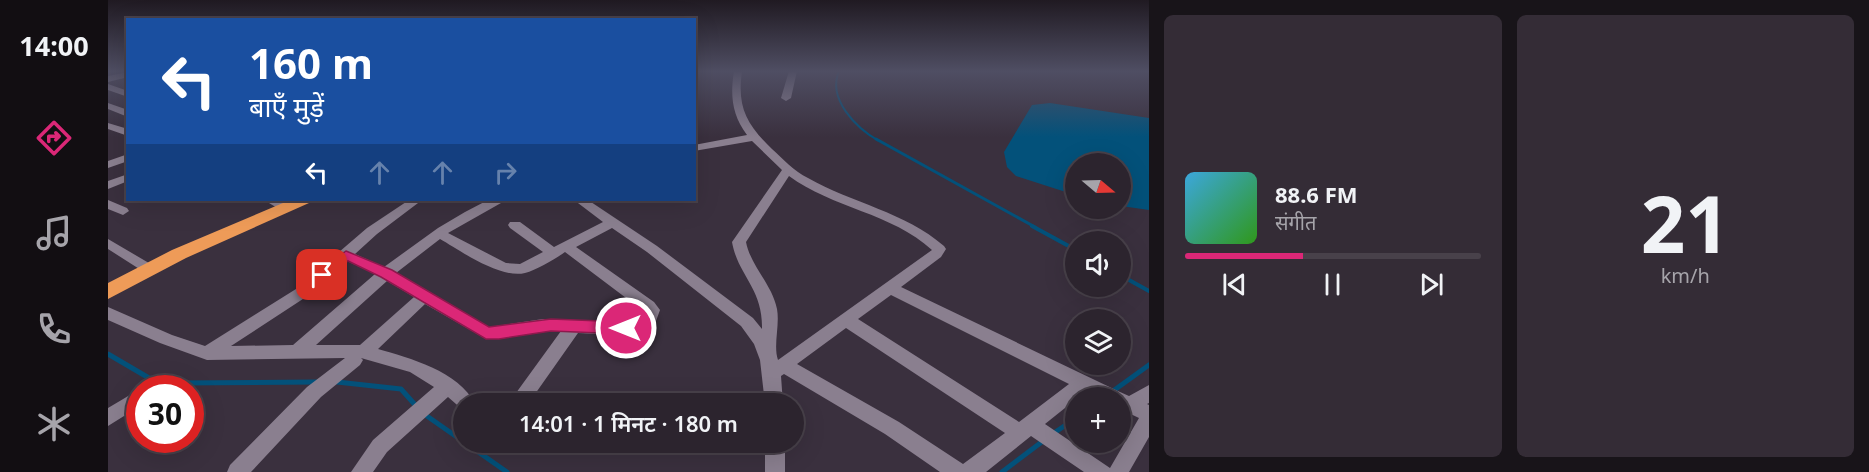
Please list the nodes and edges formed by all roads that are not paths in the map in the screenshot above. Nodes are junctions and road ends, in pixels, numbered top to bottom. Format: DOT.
graph roads {
  1 [pos="734,93"];
  2 [pos="787,93"];
  3 [pos="786,98"];
  4 [pos="108,106"];
  5 [pos="126,113"];
  6 [pos="108,126"];
  7 [pos="126,132"];
  8 [pos="754,137"];
  9 [pos="696,148"];
  10 [pos="108,156"];
  11 [pos="124,158"];
  12 [pos="108,165"];
  13 [pos="788,170"];
  14 [pos="126,178"];
  15 [pos="108,185"];
  16 [pos="296,201"];
  17 [pos="415,201"];
  18 [pos="495,201"];
  19 [pos="582,201"];
  20 [pos="108,204"];
  21 [pos="277,204"];
  22 [pos="123,211"];
  23 [pos="613,222"];
  24 [pos="515,225"];
  25 [pos="440,234"];
  26 [pos="108,243"];
  27 [pos="561,251"];
  28 [pos="346,255"];
  29 [pos="149,269"];
  30 [pos="387,274"];
  31 [pos="888,287"];
  32 [pos="108,292"];
  33 [pos="424,296"];
  34 [pos="108,313"];
  35 [pos="845,319"];
  36 [pos="573,327"];
  37 [pos="768,352"];
  38 [pos="207,353"];
  39 [pos="296,353"];
  40 [pos="359,355"];
  41 [pos="779,369"];
  42 [pos="448,386"];
  43 [pos="1089,386"];
  44 [pos="455,393"];
  45 [pos="525,393"];
  46 [pos="776,393"];
  47 [pos="1149,393"];
  48 [pos="1131,398"];
  49 [pos="126,405"];
  50 [pos="1131,405"];
  51 [pos="1149,414"];
  52 [pos="108,418"];
  53 [pos="1149,419"];
  54 [pos="1026,429"];
  55 [pos="775,453"];
  56 [pos="237,472"];
  57 [pos="361,472"];
  58 [pos="775,472"];
  59 [pos="957,472"];
  60 [pos="970,472"];
  61 [pos="1101,472"];
  62 [pos="1118,472"];
  1 -- 8 [label="street"];
  2 -- 3 [label="street"];
  4 -- 5 [label="street"];
  6 -- 7 [label="street"];
  8 -- 9 [label="street"];
  8 -- 13 [label="street"];
  10 -- 11 [label="street"];
  11 -- 12 [label="street"];
  13 -- 31 [label="street"];
  13 -- 37 [label="street"];
  14 -- 15 [label="street"];
  16 -- 21 [label="highway"];
  17 -- 28 [label="street"];
  18 -- 25 [label="street"];
  19 -- 23 [label="street"];
  20 -- 22 [label="street"];
  21 -- 29 [label="highway"];
  23 -- 27 [label="street"];
  23 -- 37 [label="street"];
  24 -- 27 [label="street"];
  25 -- 27 [label="street"];
  25 -- 30 [label="street"];
  26 -- 29 [label="street"];
  27 -- 36 [label="street"];
  28 -- 30 [label="street"];
  28 -- 38 [label="street"];
  29 -- 32 [label="highway"];
  30 -- 33 [label="street"];
  30 -- 39 [label="street"];
  31 -- 35 [label="street"];
  31 -- 43 [label="street"];
  33 -- 36 [label="street"];
  33 -- 40 [label="street"];
  34 -- 38 [label="street"];
  35 -- 41 [label="street"];
  35 -- 54 [label="street"];
  36 -- 45 [label="street"];
  37 -- 41 [label="street"];
  38 -- 39 [label="street"];
  39 -- 40 [label="street"];
  40 -- 42 [label="street"];
  40 -- 56 [label="street"];
  41 -- 46 [label="street"];
  41 -- 59 [label="street"];
  42 -- 44 [label="street"];
  42 -- 57 [label="street"];
  43 -- 54 [label="street"];
  47 -- 48 [label="street"];
  49 -- 52 [label="street"];
  50 -- 51 [label="street"];
  53 -- 62 [label="street"];
  54 -- 60 [label="street"];
  54 -- 61 [label="street"];
  55 -- 58 [label="street"];
}
